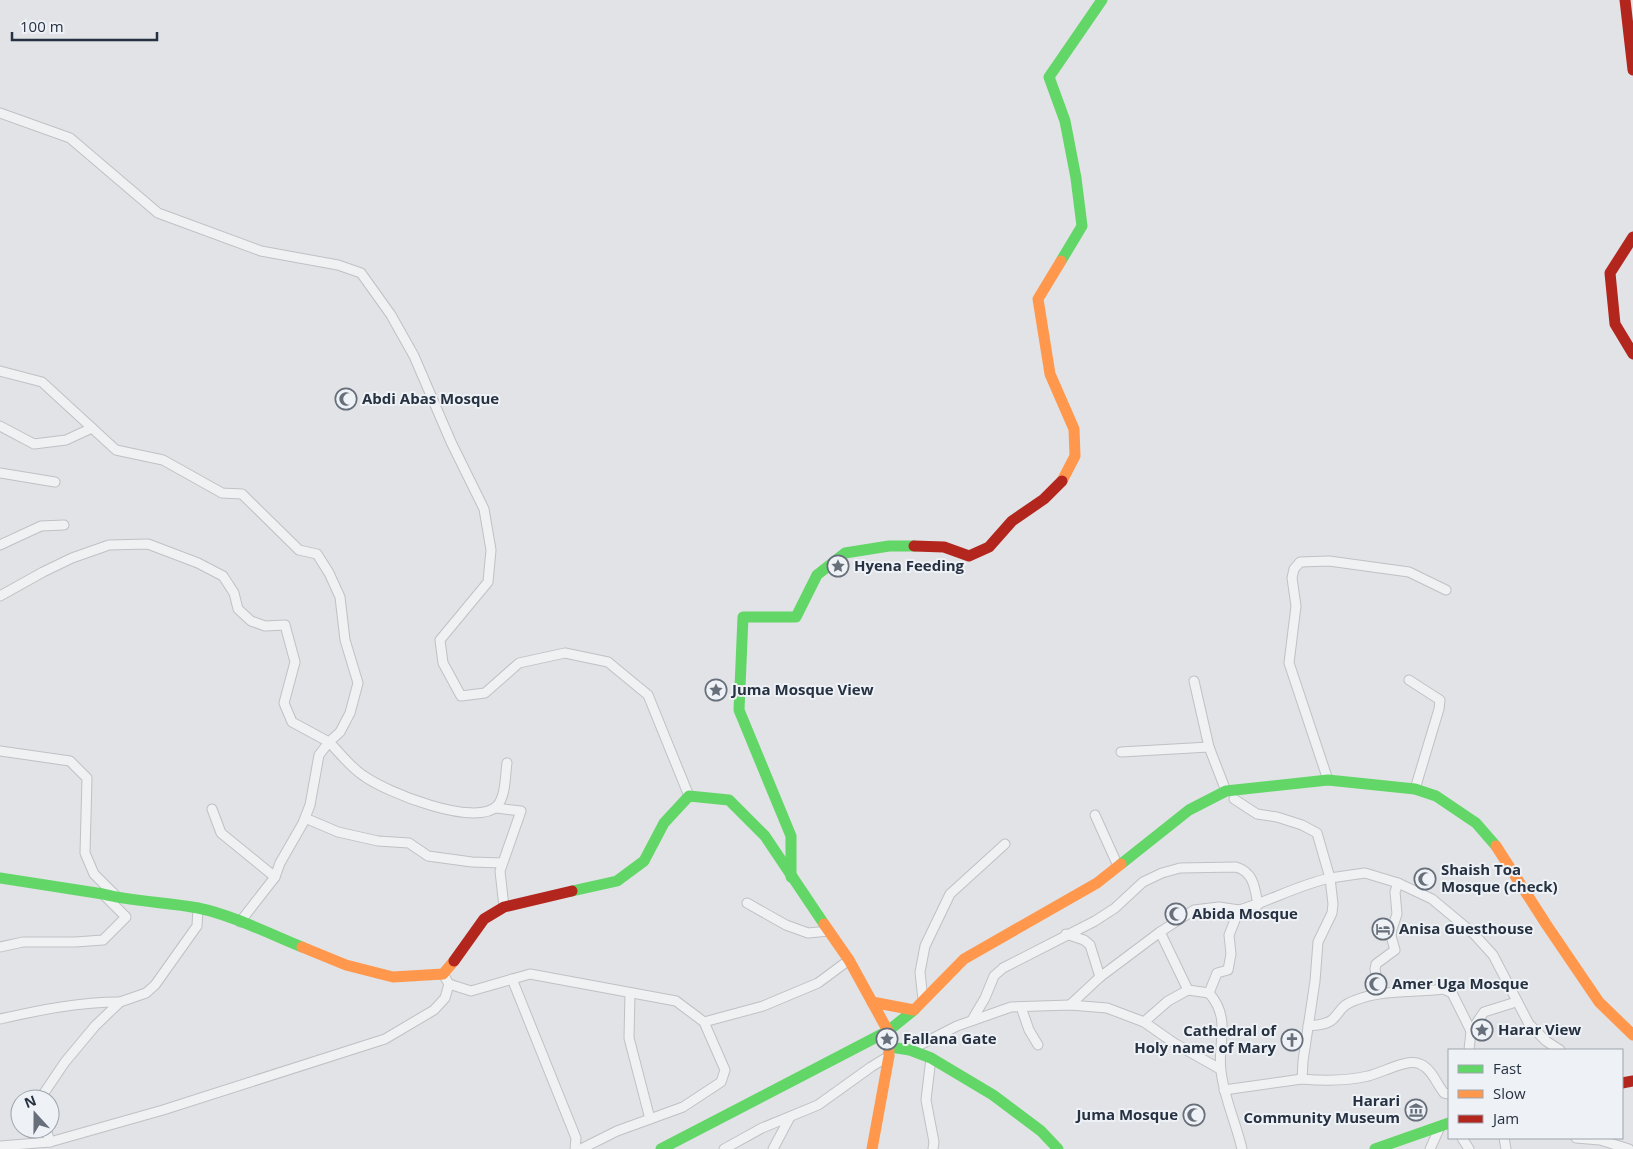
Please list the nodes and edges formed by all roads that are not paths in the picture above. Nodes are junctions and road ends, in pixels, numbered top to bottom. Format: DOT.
graph roads {
  1 [pos="1102,0"];
  2 [pos="1625,0"];
  3 [pos="1633,70"];
  4 [pos="0,113"];
  5 [pos="1633,237"];
  6 [pos="1633,354"];
  7 [pos="0,371"];
  8 [pos="0,426"];
  9 [pos="92,428"];
  10 [pos="0,473"];
  11 [pos="55,482"];
  12 [pos="64,525"];
  13 [pos="0,545"];
  14 [pos="1446,590"];
  15 [pos="0,596"];
  16 [pos="1409,680"];
  17 [pos="1194,681"];
  18 [pos="329,742"];
  19 [pos="1209,747"];
  20 [pos="0,751"];
  21 [pos="1121,752"];
  22 [pos="507,763"];
  23 [pos="1328,780"];
  24 [pos="1415,789"];
  25 [pos="1230,795"];
  26 [pos="689,796"];
  27 [pos="496,808"];
  28 [pos="212,809"];
  29 [pos="1095,815"];
  30 [pos="305,818"];
  31 [pos="1005,844"];
  32 [pos="502,863"];
  33 [pos="1118,866"];
  34 [pos="275,877"];
  35 [pos="791,877"];
  36 [pos="0,878"];
  37 [pos="1330,878"];
  38 [pos="1398,883"];
  39 [pos="102,894"];
  40 [pos="118,898"];
  41 [pos="747,903"];
  42 [pos="1258,905"];
  43 [pos="504,907"];
  44 [pos="198,908"];
  45 [pos="1240,910"];
  46 [pos="240,922"];
  47 [pos="829,931"];
  48 [pos="1160,932"];
  49 [pos="1066,934"];
  50 [pos="0,947"];
  51 [pos="849,960"];
  52 [pos="1100,977"];
  53 [pos="446,979"];
  54 [pos="512,979"];
  55 [pos="1188,990"];
  56 [pos="630,993"];
  57 [pos="1209,993"];
  58 [pos="1379,993"];
  59 [pos="923,1000"];
  60 [pos="120,1002"];
  61 [pos="872,1002"];
  62 [pos="1516,1002"];
  63 [pos="1070,1005"];
  64 [pos="1021,1007"];
  65 [pos="914,1010"];
  66 [pos="0,1019"];
  67 [pos="972,1020"];
  68 [pos="704,1022"];
  69 [pos="1144,1022"];
  70 [pos="1308,1026"];
  71 [pos="888,1031"];
  72 [pos="1471,1031"];
  73 [pos="1633,1035"];
  74 [pos="1038,1045"];
  75 [pos="1469,1049"];
  76 [pos="1559,1049"];
  77 [pos="910,1050"];
  78 [pos="889,1051"];
  79 [pos="931,1058"];
  80 [pos="1220,1069"];
  81 [pos="1302,1079"];
  82 [pos="47,1089"];
  83 [pos="1224,1090"];
  84 [pos="1448,1094"];
  85 [pos="790,1117"];
  86 [pos="650,1119"];
  87 [pos="1444,1125"];
  88 [pos="49,1139"];
  89 [pos="1588,1139"];
  90 [pos="50,1142"];
  91 [pos="0,1146"];
  92 [pos="575,1149"];
  93 [pos="581,1149"];
  94 [pos="661,1149"];
  95 [pos="724,1149"];
  96 [pos="773,1149"];
  97 [pos="872,1149"];
  98 [pos="933,1149"];
  99 [pos="1058,1149"];
  100 [pos="1242,1149"];
  101 [pos="1375,1149"];
  102 [pos="1430,1149"];
  103 [pos="1629,1149"];
  1 -- 35 [label="street"];
  2 -- 3 [label="street"];
  4 -- 26 [label="street"];
  5 -- 6 [label="street"];
  7 -- 9 [label="street"];
  8 -- 9 [label="street"];
  9 -- 18 [label="street"];
  10 -- 11 [label="street"];
  12 -- 13 [label="street"];
  14 -- 23 [label="street"];
  15 -- 18 [label="street"];
  16 -- 24 [label="street"];
  17 -- 19 [label="street"];
  18 -- 27 [label="street"];
  18 -- 30 [label="street"];
  19 -- 21 [label="street"];
  19 -- 25 [label="street"];
  20 -- 40 [label="street"];
  22 -- 27 [label="street"];
  23 -- 24 [label="street"];
  23 -- 25 [label="street"];
  24 -- 73 [label="street"];
  25 -- 33 [label="street"];
  25 -- 37 [label="street"];
  26 -- 35 [label="street"];
  26 -- 43 [label="street"];
  27 -- 32 [label="street"];
  28 -- 34 [label="street"];
  29 -- 33 [label="street"];
  30 -- 32 [label="street"];
  30 -- 34 [label="street"];
  31 -- 59 [label="street"];
  32 -- 43 [label="street"];
  33 -- 59 [label="street"];
  34 -- 46 [label="street"];
  35 -- 47 [label="street"];
  36 -- 39 [label="street"];
  37 -- 38 [label="street"];
  37 -- 42 [label="street"];
  37 -- 70 [label="street"];
  38 -- 58 [label="street"];
  38 -- 62 [label="street"];
  39 -- 40 [label="street"];
  39 -- 50 [label="street"];
  40 -- 44 [label="street"];
  41 -- 47 [label="street"];
  42 -- 45 [label="street"];
  42 -- 49 [label="street"];
  43 -- 53 [label="street"];
  44 -- 46 [label="street"];
  44 -- 60 [label="street"];
  45 -- 48 [label="street"];
  45 -- 57 [label="street"];
  46 -- 53 [label="street"];
  47 -- 51 [label="street"];
  48 -- 52 [label="street"];
  48 -- 55 [label="street"];
  49 -- 52 [label="street"];
  49 -- 67 [label="street"];
  51 -- 61 [label="street"];
  51 -- 68 [label="street"];
  52 -- 63 [label="street"];
  53 -- 54 [label="street"];
  53 -- 90 [label="street"];
  54 -- 56 [label="street"];
  54 -- 92 [label="street"];
  55 -- 57 [label="street"];
  55 -- 69 [label="street"];
  56 -- 68 [label="street"];
  56 -- 86 [label="street"];
  57 -- 80 [label="street"];
  58 -- 70 [label="street"];
  58 -- 72 [label="street"];
  59 -- 65 [label="street"];
  60 -- 66 [label="street"];
  60 -- 82 [label="street"];
  61 -- 65 [label="street"];
  61 -- 71 [label="street"];
  62 -- 72 [label="street"];
  62 -- 76 [label="street"];
  63 -- 64 [label="street"];
  63 -- 69 [label="street"];
  64 -- 67 [label="street"];
  64 -- 74 [label="street"];
  65 -- 71 [label="street"];
  67 -- 77 [label="street"];
  68 -- 86 [label="street"];
  69 -- 80 [label="street"];
  70 -- 81 [label="street"];
  71 -- 78 [label="street"];
  71 -- 94 [label="street"];
  72 -- 75 [label="street"];
  77 -- 78 [label="street"];
  77 -- 79 [label="street"];
  78 -- 85 [label="street"];
  78 -- 97 [label="street"];
  79 -- 98 [label="street"];
  79 -- 99 [label="street"];
  80 -- 83 [label="street"];
  81 -- 83 [label="street"];
  81 -- 84 [label="street"];
  83 -- 100 [label="street"];
  85 -- 95 [label="street"];
  85 -- 96 [label="street"];
  86 -- 93 [label="street"];
  87 -- 101 [label="street"];
  87 -- 102 [label="street"];
  88 -- 90 [label="street"];
  89 -- 103 [label="street"];
  90 -- 91 [label="street"];
}
